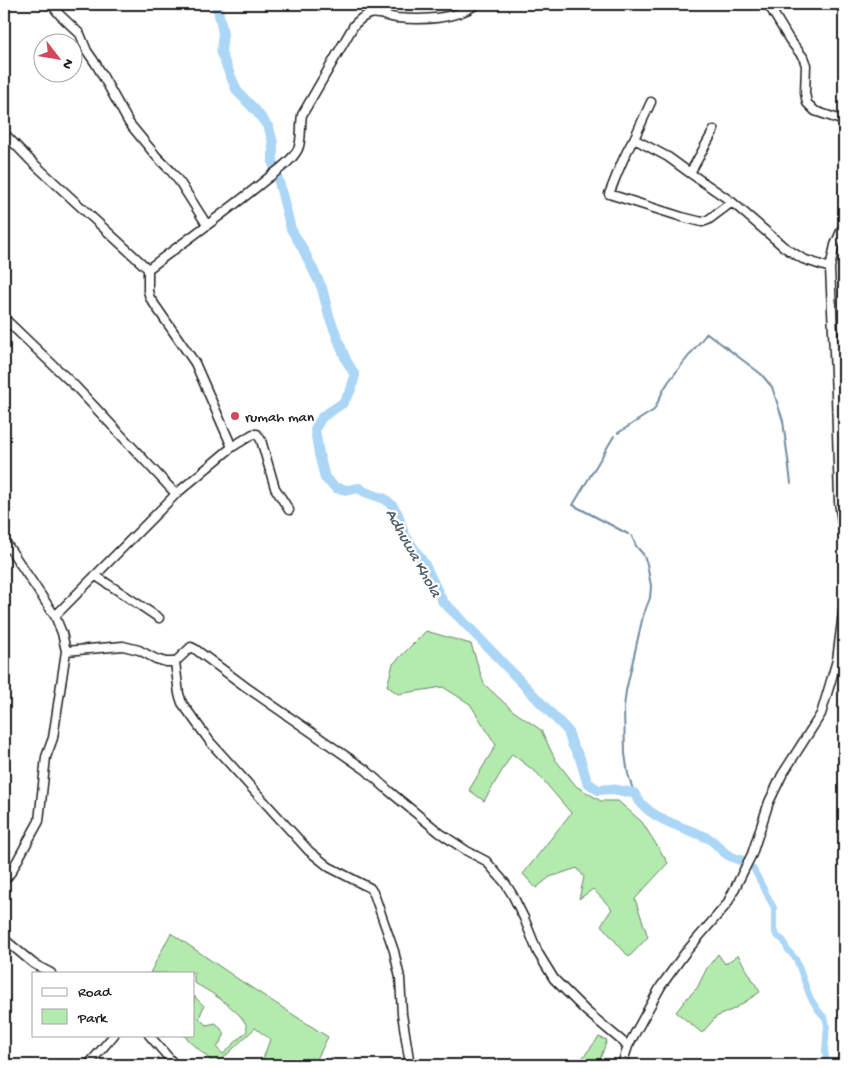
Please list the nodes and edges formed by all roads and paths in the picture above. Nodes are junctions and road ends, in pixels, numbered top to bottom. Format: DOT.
graph roads {
  1 [pos="52,4"];
  2 [pos="477,4"];
  3 [pos="768,4"];
  4 [pos="651,102"];
  5 [pos="844,121"];
  6 [pos="714,130"];
  7 [pos="4,133"];
  8 [pos="634,139"];
  9 [pos="690,173"];
  10 [pos="732,202"];
  11 [pos="844,224"];
  12 [pos="207,225"];
  13 [pos="830,268"];
  14 [pos="148,269"];
  15 [pos="4,318"];
  16 [pos="836,394"];
  17 [pos="844,402"];
  18 [pos="232,447"];
  19 [pos="176,494"];
  20 [pos="289,510"];
  21 [pos="844,536"];
  22 [pos="4,540"];
  23 [pos="96,576"];
  24 [pos="844,605"];
  25 [pos="55,616"];
  26 [pos="159,618"];
  27 [pos="66,651"];
  28 [pos="175,662"];
  29 [pos="4,881"];
  30 [pos="4,939"];
  31 [pos="50,972"];
  32 [pos="113,1036"];
  33 [pos="150,1036"];
  34 [pos="628,1046"];
  35 [pos="88,1065"];
  36 [pos="175,1065"];
  37 [pos="410,1065"];
  38 [pos="622,1065"];
  1 -- 12 [label="street"];
  2 -- 12 [label="street"];
  3 -- 5 [label="street"];
  4 -- 8 [label="street"];
  6 -- 9 [label="street"];
  7 -- 14 [label="street"];
  8 -- 9 [label="street"];
  8 -- 10 [label="street"];
  9 -- 10 [label="street"];
  10 -- 13 [label="street"];
  11 -- 13 [label="street"];
  12 -- 14 [label="street"];
  13 -- 16 [label="street"];
  14 -- 18 [label="street"];
  15 -- 19 [label="street"];
  16 -- 17 [label="street"];
  16 -- 21 [label="street"];
  18 -- 19 [label="street"];
  18 -- 20 [label="street"];
  19 -- 23 [label="street"];
  22 -- 25 [label="street"];
  23 -- 25 [label="street"];
  23 -- 26 [label="street"];
  24 -- 34 [label="street"];
  25 -- 27 [label="street"];
  27 -- 28 [label="street"];
  27 -- 29 [label="street"];
  28 -- 34 [label="street"];
  28 -- 37 [label="street"];
  30 -- 31 [label="street"];
  32 -- 35 [label="street"];
  33 -- 36 [label="street"];
  34 -- 38 [label="street"];
}
